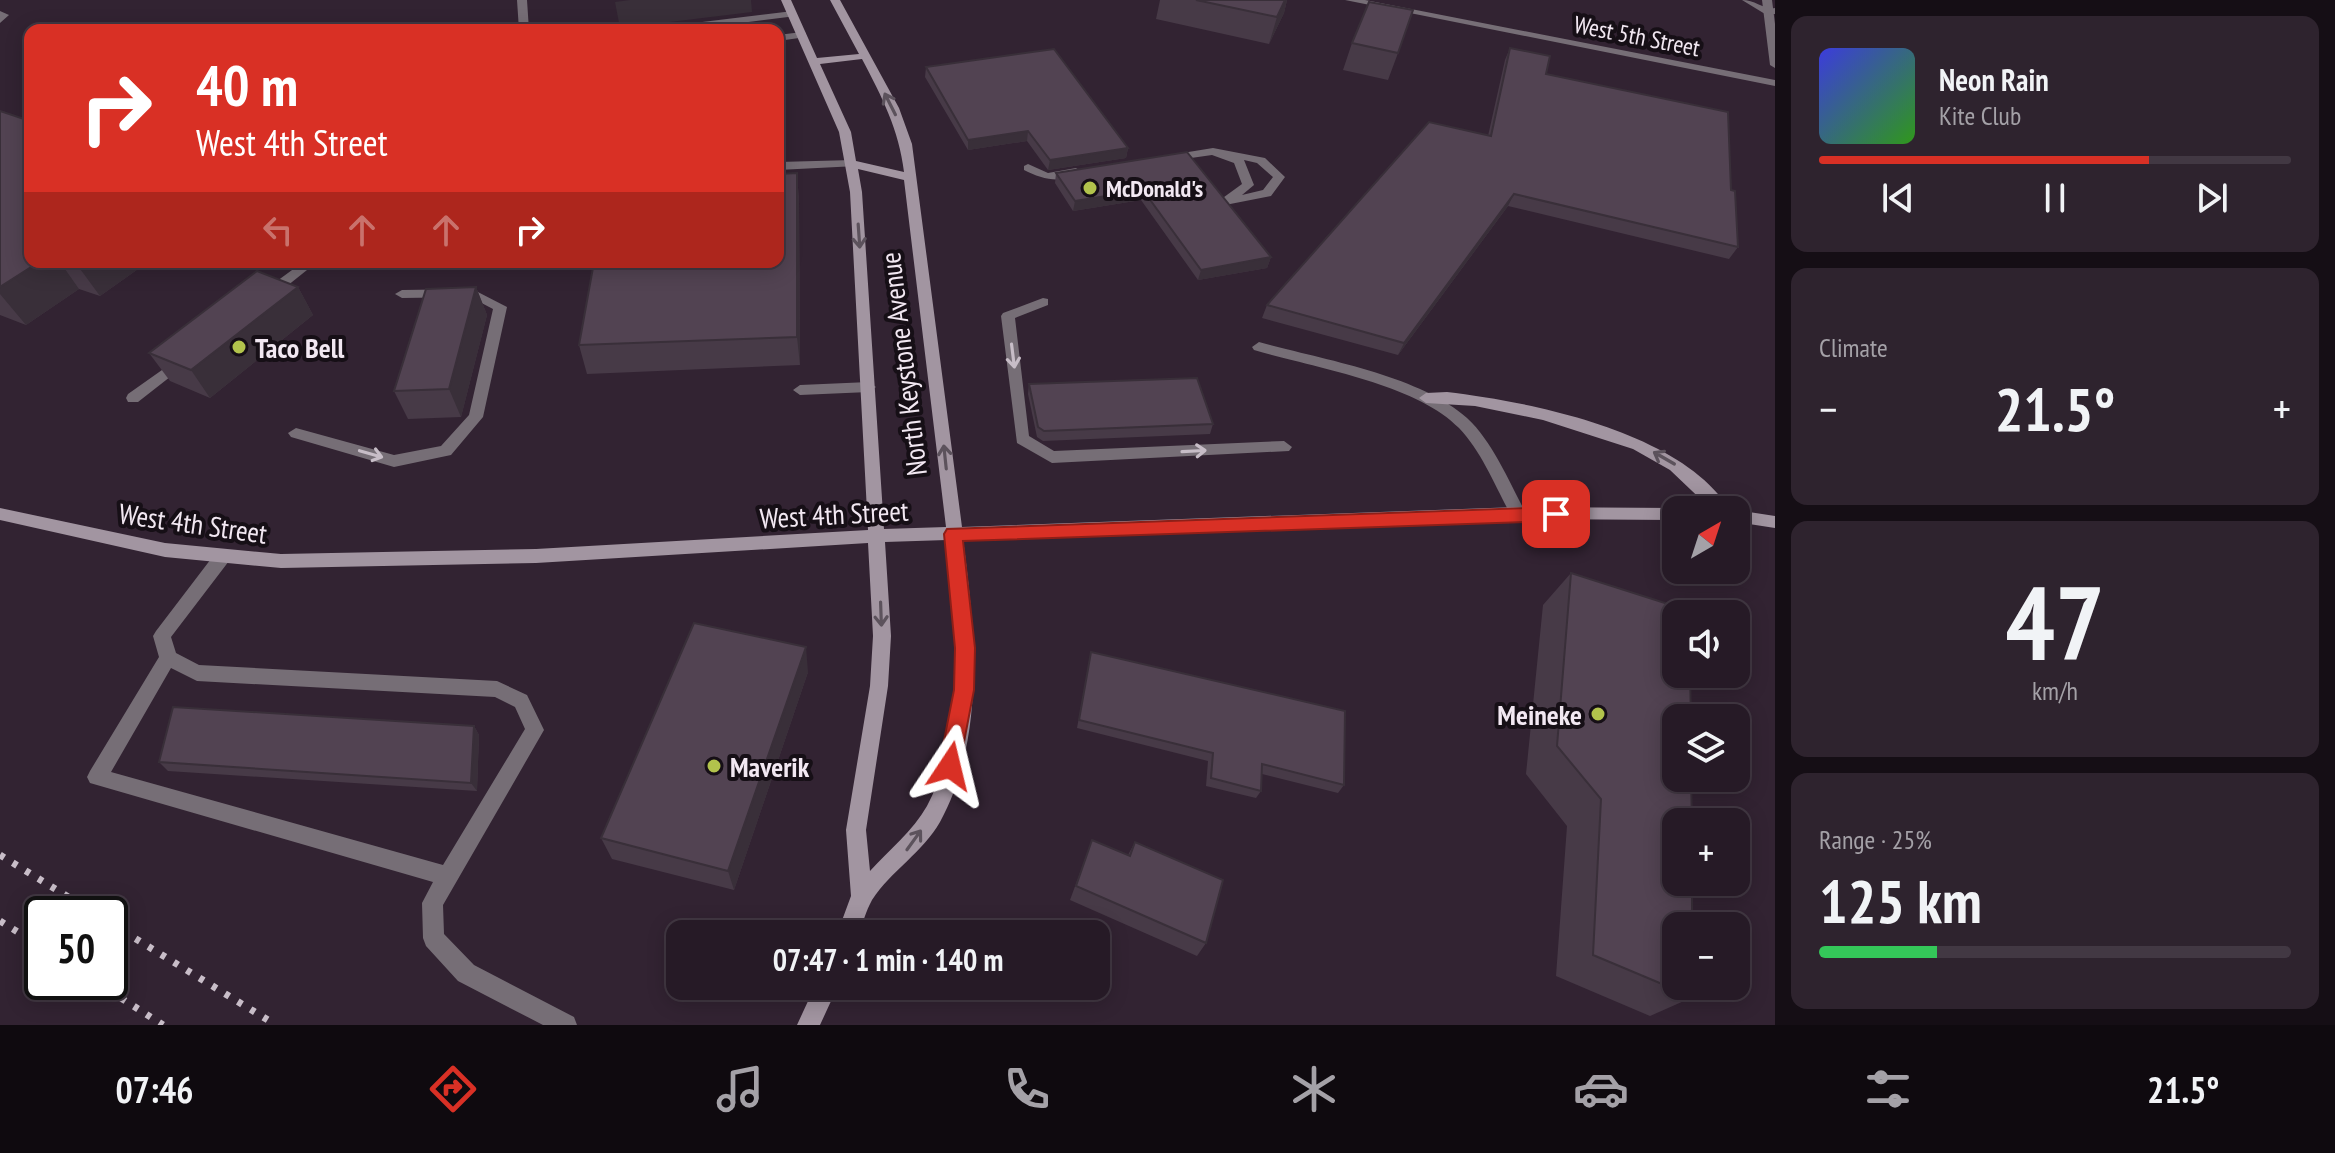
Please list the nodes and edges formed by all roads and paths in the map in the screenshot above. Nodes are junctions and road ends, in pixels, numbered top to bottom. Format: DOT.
graph roads {
  1 [pos="522,0"];
  2 [pos="786,0"];
  3 [pos="835,0"];
  4 [pos="1350,0"];
  5 [pos="1747,0"];
  6 [pos="1770,8"];
  7 [pos="793,14"];
  8 [pos="524,24"];
  9 [pos="710,24"];
  10 [pos="802,35"];
  11 [pos="784,37"];
  12 [pos="865,56"];
  13 [pos="815,61"];
  14 [pos="1775,65"];
  15 [pos="1775,83"];
  16 [pos="1213,151"];
  17 [pos="1153,160"];
  18 [pos="853,164"];
  19 [pos="784,166"];
  20 [pos="1028,168"];
  21 [pos="1092,170"];
  22 [pos="912,178"];
  23 [pos="303,268"];
  24 [pos="402,294"];
  25 [pos="260,301"];
  26 [pos="1043,302"];
  27 [pos="1259,347"];
  28 [pos="196,349"];
  29 [pos="869,387"];
  30 [pos="800,390"];
  31 [pos="133,398"];
  32 [pos="1426,398"];
  33 [pos="296,433"];
  34 [pos="1284,447"];
  35 [pos="1708,496"];
  36 [pos="1518,513"];
  37 [pos="0,514"];
  38 [pos="1662,514"];
  39 [pos="1750,518"];
  40 [pos="1775,522"];
  41 [pos="953,534"];
  42 [pos="878,536"];
  43 [pos="223,556"];
  44 [pos="168,658"];
  45 [pos="448,876"];
  46 [pos="862,898"];
  47 [pos="853,920"];
  48 [pos="820,1000"];
  49 [pos="566,1025"];
  50 [pos="808,1025"];
  1 -- 8 [label="street"];
  2 -- 7 [label="main road, North Keystone Avenue"];
  3 -- 12 [label="main road, North Keystone Avenue"];
  4 -- 15 [label="street, West 5th Street"];
  5 -- 6 [label="street"];
  6 -- 14 [label="street"];
  7 -- 9 [label="street"];
  7 -- 10 [label="main road, North Keystone Avenue"];
  10 -- 11 [label="street"];
  10 -- 13 [label="main road, North Keystone Avenue"];
  12 -- 13 [label="main road"];
  22 -- 12 [label="main road, North Keystone Avenue, one-way"];
  13 -- 18 [label="main road, North Keystone Avenue"];
  16 -- 16 [label="street"];
  16 -- 17 [label="street"];
  18 -- 19 [label="street"];
  18 -- 22 [label="main road"];
  18 -- 29 [label="main road, North Keystone Avenue, one-way"];
  20 -- 21 [label="street"];
  41 -- 22 [label="main road, North Keystone Avenue, one-way"];
  23 -- 25 [label="street"];
  33 -- 24 [label="street, one-way"];
  26 -- 34 [label="street, one-way"];
  27 -- 32 [label="street"];
  28 -- 31 [label="street"];
  29 -- 30 [label="street"];
  29 -- 42 [label="main road, North Keystone Avenue"];
  35 -- 32 [label="main road, one-way"];
  32 -- 36 [label="street"];
  36 -- 38 [label="main road, West 4th Street"];
  36 -- 41 [label="main road, West 4th Street"];
  37 -- 43 [label="main road, West 4th Street"];
  39 -- 40 [label="main road"];
  41 -- 42 [label="main road, West 4th Street"];
  46 -- 41 [label="main road, North Keystone Avenue, one-way"];
  42 -- 43 [label="main road, West 4th Street"];
  42 -- 46 [label="main road, North Keystone Avenue, one-way"];
  43 -- 44 [label="street"];
  44 -- 45 [label="street"];
  44 -- 45 [label="street"];
  45 -- 49 [label="street"];
  46 -- 47 [label="main road, North Keystone Avenue"];
  48 -- 50 [label="main road"];
}
